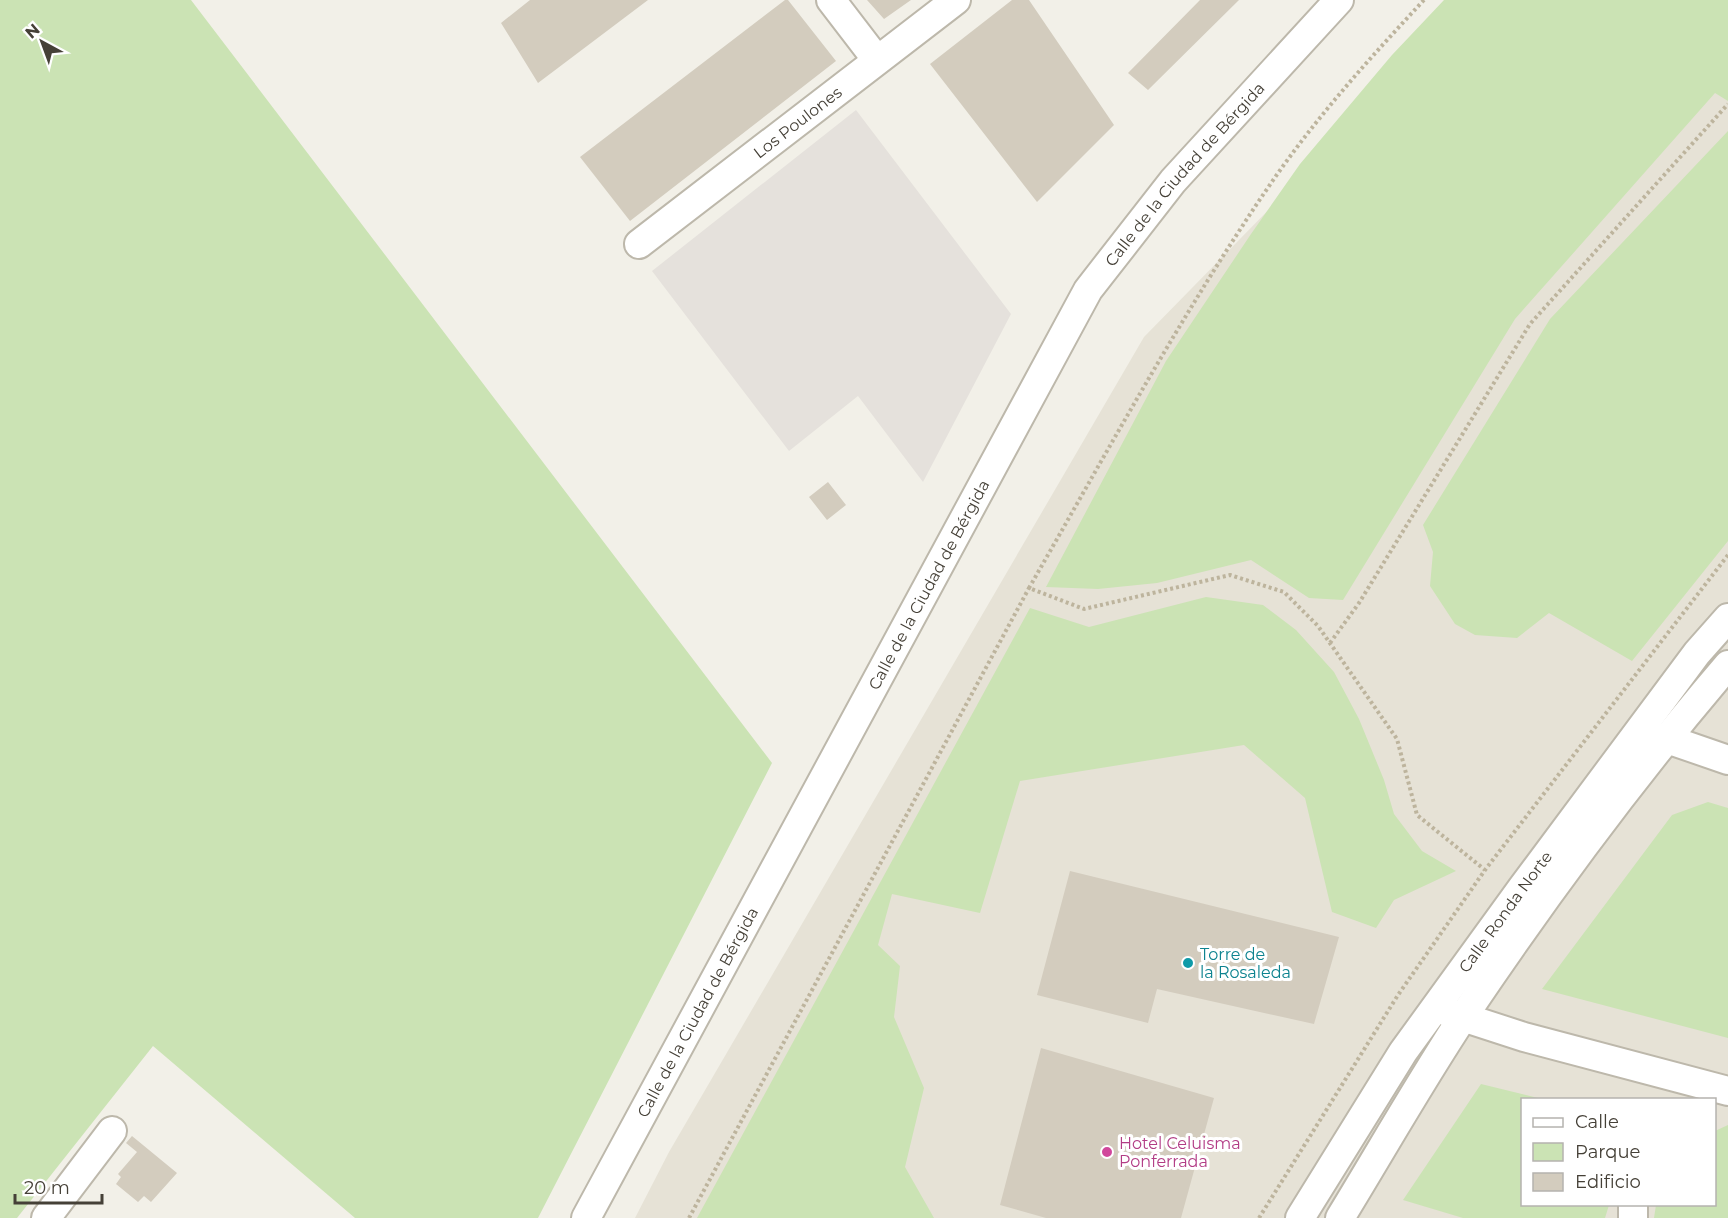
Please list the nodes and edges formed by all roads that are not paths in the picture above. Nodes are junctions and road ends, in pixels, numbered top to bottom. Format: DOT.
graph roads {
  1 [pos="831,0"];
  2 [pos="956,0"];
  3 [pos="1339,0"];
  4 [pos="877,60"];
  5 [pos="639,243"];
  6 [pos="1728,618"];
  7 [pos="1728,665"];
  8 [pos="1667,739"];
  9 [pos="1728,760"];
  10 [pos="1436,1007"];
  11 [pos="1462,1018"];
  12 [pos="1728,1091"];
  13 [pos="111,1131"];
  14 [pos="45,1218"];
  15 [pos="586,1218"];
  16 [pos="1300,1218"];
  17 [pos="1340,1218"];
  1 -- 4 [label="street"];
  2 -- 4 [label="street, Los Poulones"];
  3 -- 15 [label="street, Calle de la Ciudad de Bérgida"];
  4 -- 5 [label="street, Los Poulones"];
  6 -- 10 [label="street, Calle Ronda Norte"];
  7 -- 8 [label="street, Calle Ronda Norte"];
  8 -- 9 [label="street"];
  8 -- 11 [label="street, Calle Ronda Norte"];
  10 -- 11 [label="street"];
  10 -- 16 [label="street, Calle Ronda Norte"];
  11 -- 12 [label="street"];
  11 -- 17 [label="street, Calle Ronda Norte"];
  13 -- 14 [label="street"];
}
